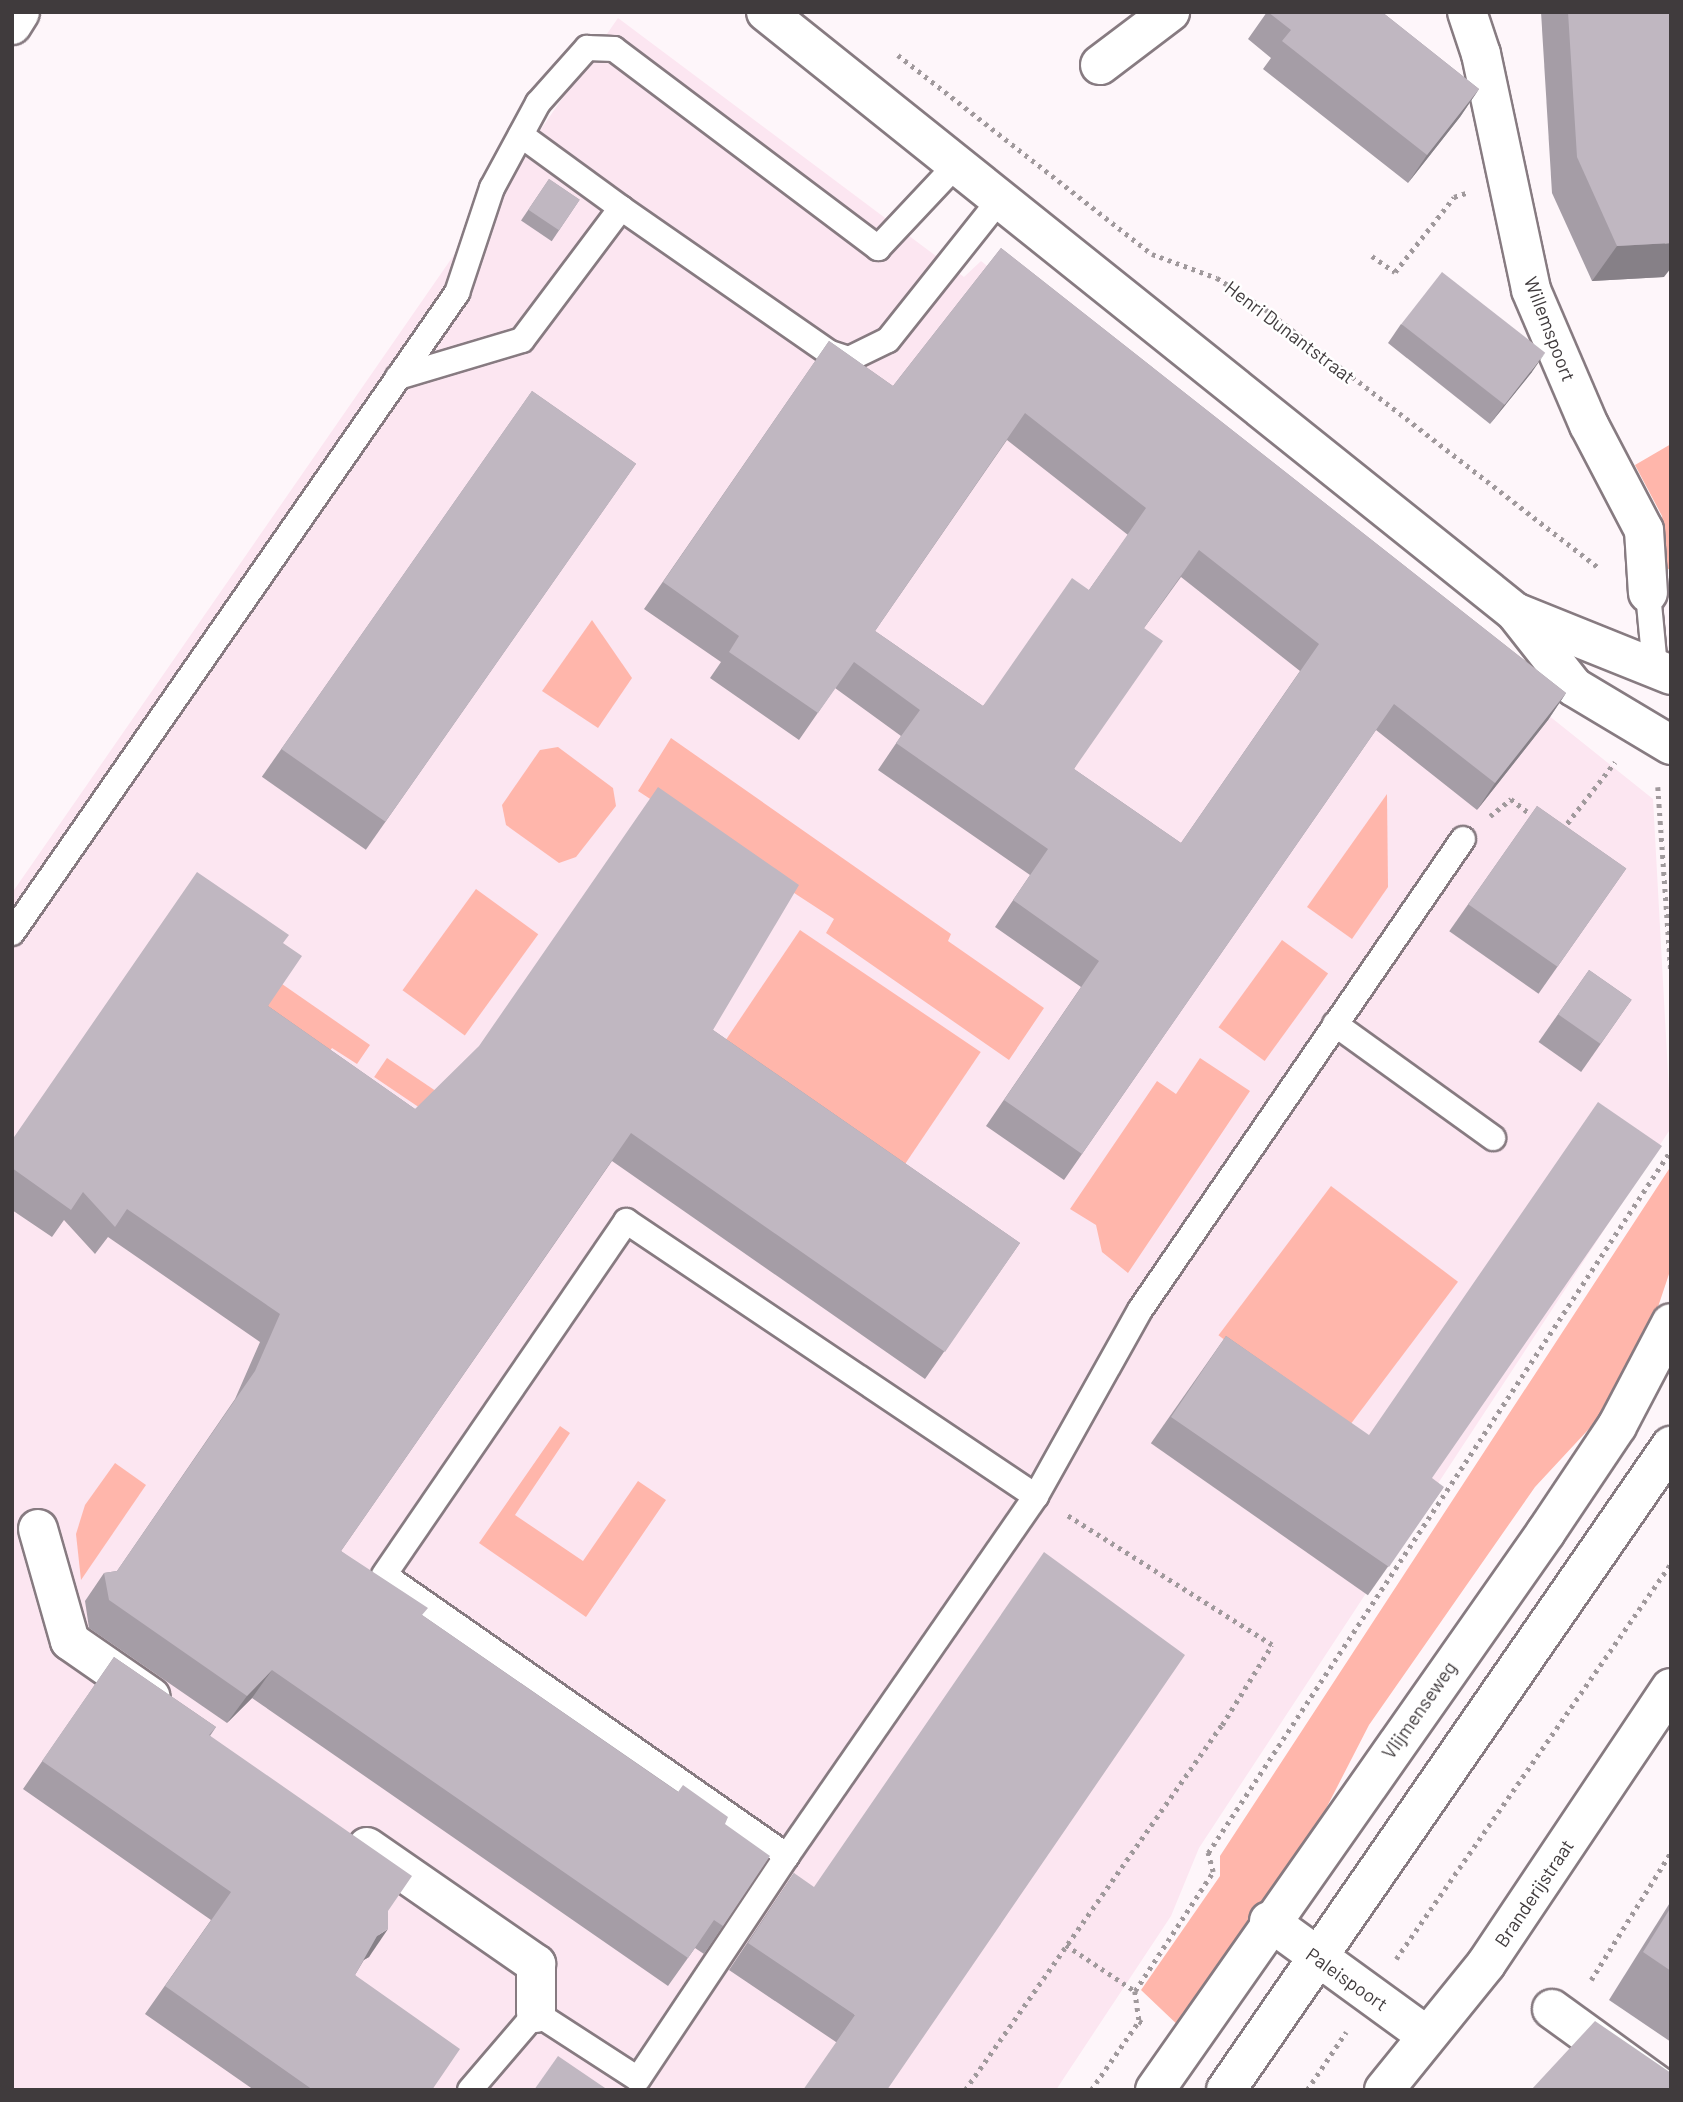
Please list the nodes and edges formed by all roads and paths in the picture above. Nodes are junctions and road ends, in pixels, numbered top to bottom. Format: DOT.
graph roads {
  1 [pos="20,12"];
  2 [pos="766,12"];
  3 [pos="1170,12"];
  4 [pos="1467,12"];
  5 [pos="12,25"];
  6 [pos="895,53"];
  7 [pos="1100,65"];
  8 [pos="521,135"];
  9 [pos="957,164"];
  10 [pos="1508,183"];
  11 [pos="1001,198"];
  12 [pos="621,208"];
  13 [pos="1372,256"];
  14 [pos="398,377"];
  15 [pos="1648,593"];
  16 [pos="1515,612"];
  17 [pos="1663,671"];
  18 [pos="1671,745"];
  19 [pos="1619,756"];
  20 [pos="1657,782"];
  21 [pos="1539,821"];
  22 [pos="1557,836"];
  23 [pos="1463,839"];
  24 [pos="1664,900"];
  25 [pos="1671,904"];
  26 [pos="12,933"];
  27 [pos="1671,974"];
  28 [pos="1335,1024"];
  29 [pos="1493,1138"];
  30 [pos="1671,1150"];
  31 [pos="1671,1323"];
  32 [pos="1671,1446"];
  33 [pos="1036,1496"];
  34 [pos="38,1529"];
  35 [pos="1671,1564"];
  36 [pos="1671,1688"];
  37 [pos="184,1720"];
  38 [pos="332,1822"];
  39 [pos="1671,1852"];
  40 [pos="787,1856"];
  41 [pos="1269,1922"];
  42 [pos="1316,1958"];
  43 [pos="1135,1991"];
  44 [pos="1370,1996"];
  45 [pos="536,2013"];
  46 [pos="1559,2014"];
  47 [pos="1139,2021"];
  48 [pos="1426,2035"];
  49 [pos="470,2090"];
  50 [pos="965,2090"];
  51 [pos="1091,2090"];
  52 [pos="1155,2090"];
  53 [pos="1226,2090"];
  54 [pos="1307,2090"];
  55 [pos="1384,2090"];
  56 [pos="1664,2090"];
  1 -- 5 [label="street"];
  2 -- 9 [label="street"];
  3 -- 7 [label="street"];
  4 -- 10 [label="street, Willemspoort"];
  6 -- 15 [label="path, Henri Dunantstraat"];
  8 -- 9 [label="lane"];
  8 -- 12 [label="lane"];
  8 -- 14 [label="lane"];
  9 -- 11 [label="street"];
  10 -- 13 [label="path"];
  10 -- 15 [label="street, Willemspoort"];
  11 -- 12 [label="lane"];
  11 -- 16 [label="street"];
  12 -- 14 [label="lane"];
  14 -- 26 [label="lane"];
  15 -- 17 [label="lane"];
  16 -- 17 [label="street"];
  16 -- 18 [label="street"];
  19 -- 22 [label="path"];
  20 -- 24 [label="path"];
  21 -- 23 [label="path"];
  23 -- 28 [label="lane"];
  24 -- 25 [label="path"];
  24 -- 27 [label="path"];
  28 -- 29 [label="lane"];
  28 -- 33 [label="lane"];
  30 -- 43 [label="path"];
  31 -- 41 [label="street, Vlijmenseweg"];
  32 -- 42 [label="street"];
  33 -- 40 [label="lane"];
  33 -- 40 [label="lane"];
  33 -- 50 [label="path"];
  34 -- 37 [label="street"];
  35 -- 44 [label="path"];
  36 -- 48 [label="street, Branderijstraat"];
  38 -- 45 [label="street"];
  39 -- 46 [label="path"];
  40 -- 45 [label="lane"];
  41 -- 42 [label="street, Paleispoort"];
  41 -- 52 [label="street, Vlijmenseweg"];
  42 -- 44 [label="street, Paleispoort"];
  42 -- 53 [label="street"];
  44 -- 48 [label="street, Paleispoort"];
  44 -- 54 [label="path"];
  45 -- 49 [label="lane"];
  46 -- 56 [label="street"];
  47 -- 51 [label="path"];
  48 -- 55 [label="street, Branderijstraat"];
}
